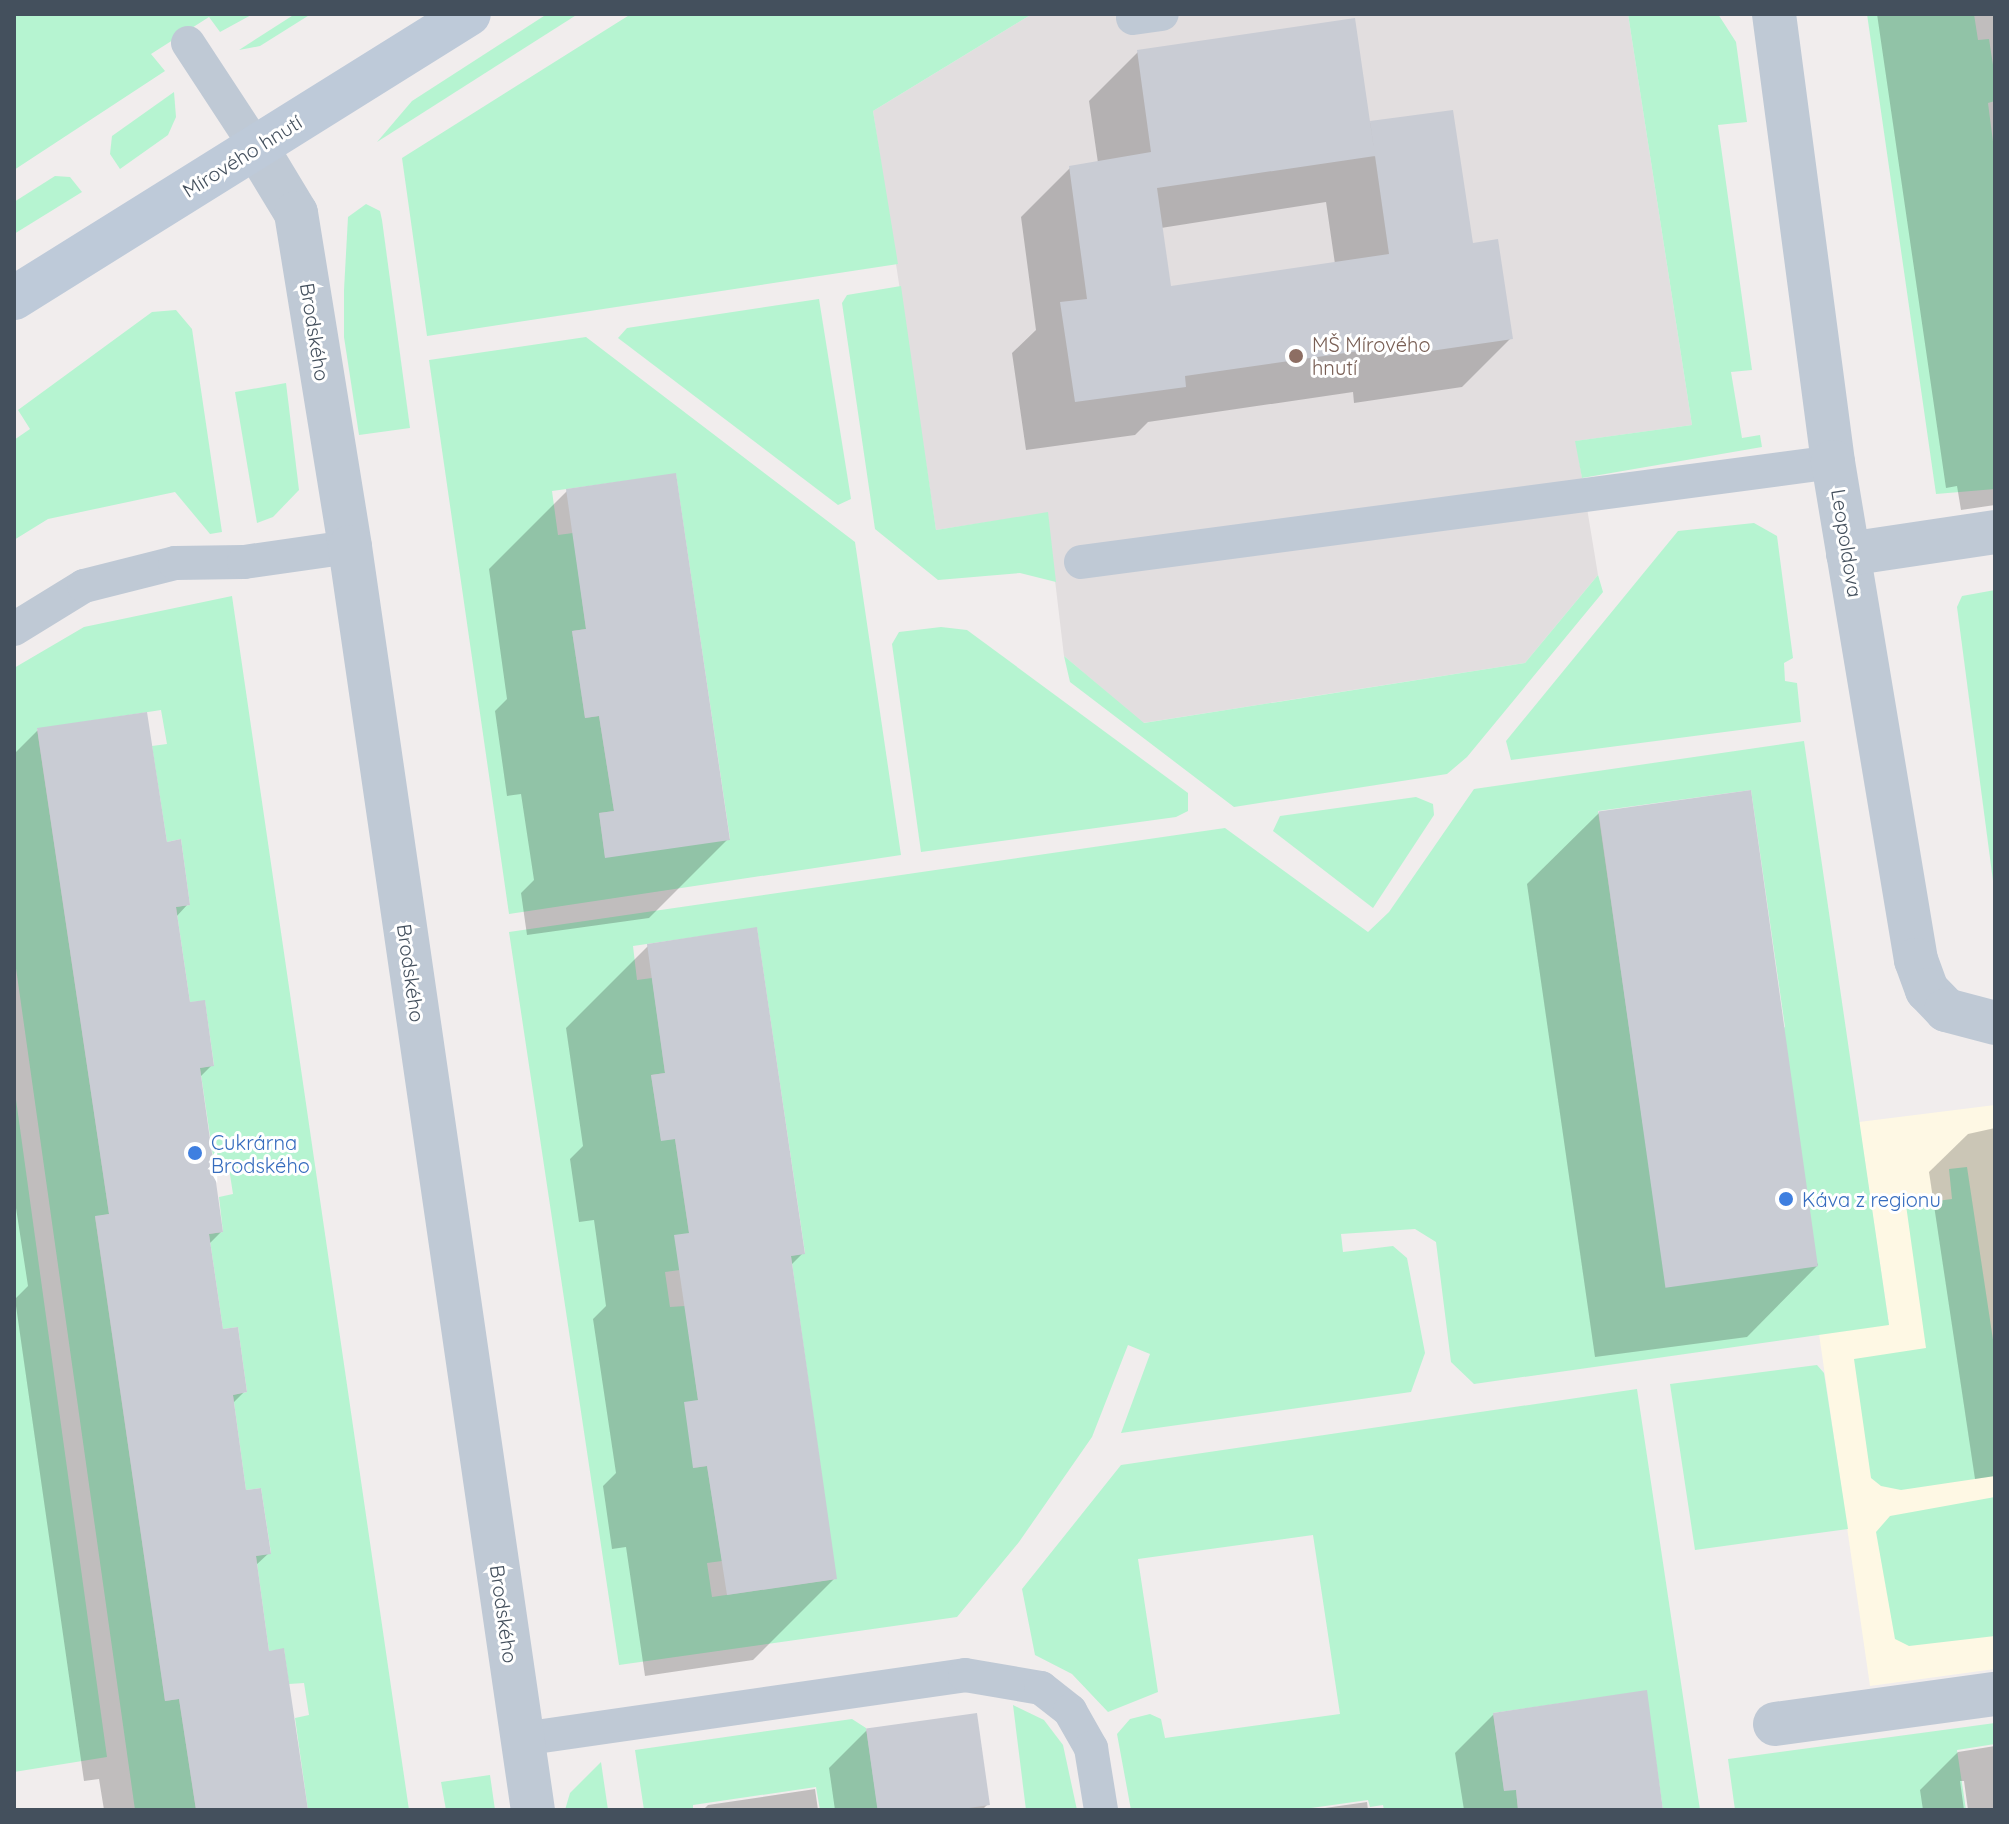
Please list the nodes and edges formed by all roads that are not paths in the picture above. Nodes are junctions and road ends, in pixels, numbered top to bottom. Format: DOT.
graph roads {
  1 [pos="469,14"];
  2 [pos="1774,14"];
  3 [pos="188,43"];
  4 [pos="256,147"];
  5 [pos="14,298"];
  6 [pos="1833,462"];
  7 [pos="1995,532"];
  8 [pos="350,547"];
  9 [pos="1848,554"];
  10 [pos="1081,562"];
  11 [pos="14,629"];
  12 [pos="1995,1023"];
  13 [pos="1995,1694"];
  14 [pos="1775,1724"];
  15 [pos="522,1739"];
  16 [pos="533,1810"];
  17 [pos="1101,1810"];
  1 -- 4 [label="main road, Mírového hnutí"];
  2 -- 6 [label="street, Leopoldova"];
  3 -- 4 [label="lane"];
  4 -- 5 [label="main road, Mírového hnutí"];
  4 -- 8 [label="street, Brodského"];
  6 -- 9 [label="street, Leopoldova"];
  6 -- 10 [label="lane"];
  7 -- 9 [label="street"];
  8 -- 11 [label="lane"];
  8 -- 15 [label="street, Brodského"];
  9 -- 12 [label="street, Leopoldova"];
  13 -- 14 [label="street"];
  15 -- 16 [label="street, Brodského"];
  15 -- 17 [label="lane"];
}
